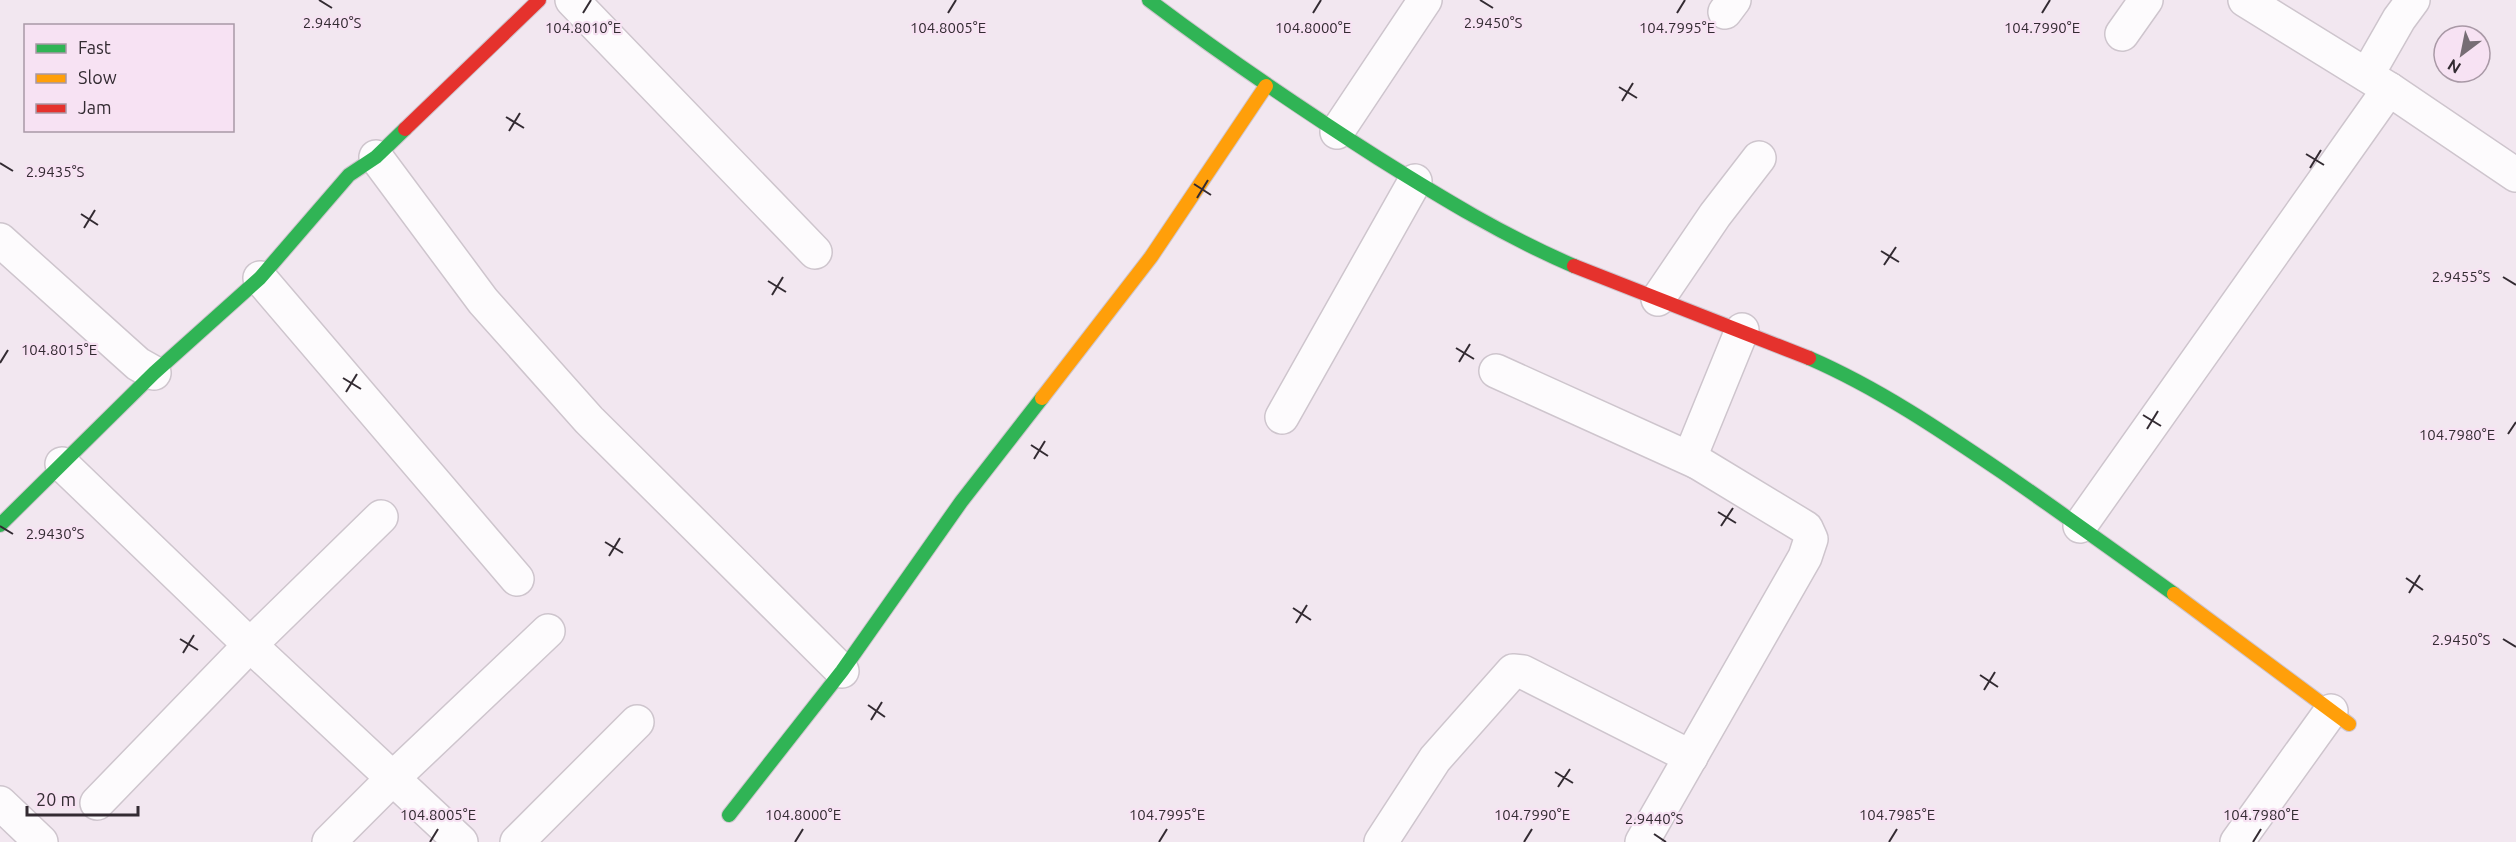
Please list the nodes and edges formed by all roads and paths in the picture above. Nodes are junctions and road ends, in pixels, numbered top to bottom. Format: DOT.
graph roads {
  1 [pos="539,0"];
  2 [pos="1149,0"];
  3 [pos="1425,0"];
  4 [pos="2146,0"];
  5 [pos="2245,0"];
  6 [pos="2413,0"];
  7 [pos="579,7"];
  8 [pos="2122,34"];
  9 [pos="2378,82"];
  10 [pos="1266,86"];
  11 [pos="1337,132"];
  12 [pos="376,157"];
  13 [pos="1759,158"];
  14 [pos="2516,175"];
  15 [pos="1415,182"];
  16 [pos="0,240"];
  17 [pos="815,252"];
  18 [pos="260,278"];
  19 [pos="1658,299"];
  20 [pos="1742,330"];
  21 [pos="138,363"];
  22 [pos="1496,371"];
  23 [pos="1282,417"];
  24 [pos="1697,462"];
  25 [pos="62,464"];
  26 [pos="381,517"];
  27 [pos="0,525"];
  28 [pos="2080,526"];
  29 [pos="517,579"];
  30 [pos="548,631"];
  31 [pos="250,645"];
  32 [pos="842,671"];
  33 [pos="2340,718"];
  34 [pos="637,722"];
  35 [pos="1691,757"];
  36 [pos="393,778"];
  37 [pos="0,803"];
  38 [pos="98,803"];
  39 [pos="729,814"];
  40 [pos="41,842"];
  41 [pos="329,842"];
  42 [pos="461,842"];
  43 [pos="517,842"];
  44 [pos="1381,842"];
  45 [pos="1642,842"];
  46 [pos="2237,842"];
  1 -- 12 [label="street"];
  2 -- 10 [label="street"];
  3 -- 11 [label="street"];
  4 -- 8 [label="street"];
  5 -- 9 [label="street"];
  6 -- 9 [label="street"];
  7 -- 17 [label="street"];
  9 -- 14 [label="street"];
  9 -- 28 [label="street"];
  10 -- 11 [label="street"];
  10 -- 32 [label="street"];
  11 -- 15 [label="street"];
  12 -- 18 [label="street"];
  12 -- 32 [label="street"];
  13 -- 19 [label="street"];
  15 -- 19 [label="street"];
  15 -- 23 [label="street"];
  16 -- 21 [label="street"];
  18 -- 21 [label="street"];
  18 -- 29 [label="street"];
  19 -- 20 [label="street"];
  20 -- 24 [label="street"];
  20 -- 28 [label="street"];
  21 -- 25 [label="street"];
  22 -- 24 [label="street"];
  24 -- 35 [label="street"];
  25 -- 27 [label="street"];
  25 -- 31 [label="street"];
  26 -- 31 [label="street"];
  28 -- 33 [label="street"];
  30 -- 36 [label="street"];
  31 -- 36 [label="street"];
  31 -- 38 [label="street"];
  32 -- 39 [label="street"];
  33 -- 46 [label="street"];
  34 -- 43 [label="street"];
  35 -- 44 [label="street"];
  35 -- 45 [label="street"];
  36 -- 41 [label="street"];
  36 -- 42 [label="street"];
  37 -- 40 [label="street"];
}
